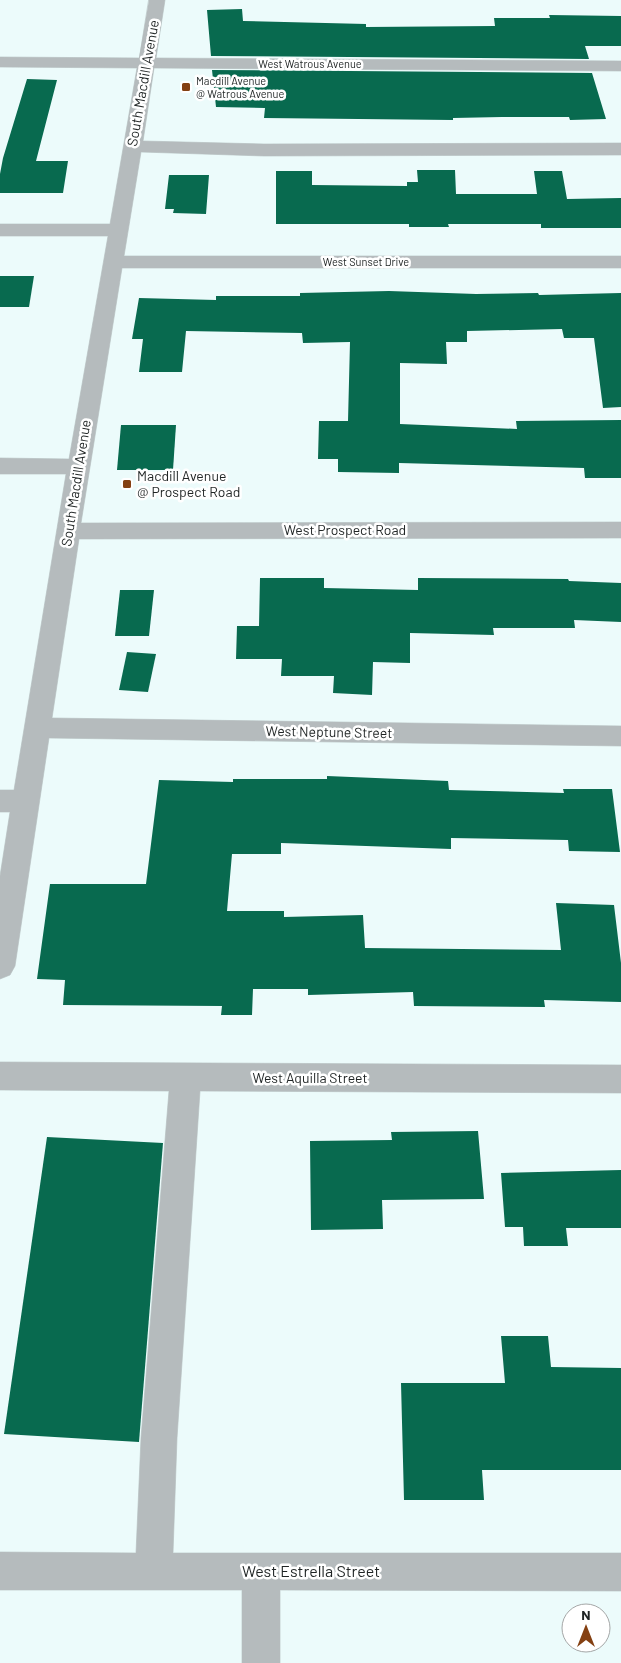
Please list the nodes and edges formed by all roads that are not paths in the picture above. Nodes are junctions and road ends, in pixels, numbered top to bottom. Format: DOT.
graph roads {
  1 [pos="157,0"];
  2 [pos="0,62"];
  3 [pos="146,63"];
  4 [pos="621,66"];
  5 [pos="132,146"];
  6 [pos="621,149"];
  7 [pos="0,230"];
  8 [pos="118,230"];
  9 [pos="112,262"];
  10 [pos="621,262"];
  11 [pos="0,466"];
  12 [pos="79,467"];
  13 [pos="621,530"];
  14 [pos="68,531"];
  15 [pos="37,728"];
  16 [pos="621,736"];
  17 [pos="13,801"];
  18 [pos="0,966"];
  19 [pos="0,1076"];
  20 [pos="186,1077"];
  21 [pos="621,1080"];
  22 [pos="0,1571"];
  23 [pos="154,1571"];
  24 [pos="261,1571"];
  25 [pos="621,1572"];
  26 [pos="261,1663"];
  1 -- 3 [label="street, South Macdill Avenue"];
  2 -- 3 [label="street, West Watrous Avenue"];
  3 -- 4 [label="street, West Watrous Avenue"];
  3 -- 5 [label="street, South Macdill Avenue"];
  5 -- 6 [label="street"];
  5 -- 8 [label="street, South Macdill Avenue"];
  7 -- 8 [label="street"];
  8 -- 9 [label="street, South Macdill Avenue"];
  9 -- 10 [label="street, West Sunset Drive"];
  9 -- 12 [label="street, South Macdill Avenue"];
  11 -- 12 [label="street"];
  12 -- 14 [label="street, South Macdill Avenue"];
  13 -- 14 [label="street, West Prospect Road"];
  14 -- 15 [label="street, South Macdill Avenue"];
  15 -- 16 [label="street, West Neptune Street"];
  15 -- 17 [label="street, South Macdill Avenue"];
  17 -- 18 [label="street, South Macdill Avenue"];
  19 -- 20 [label="street, West Aquilla Street"];
  20 -- 21 [label="street, West Aquilla Street"];
  20 -- 23 [label="street"];
  22 -- 23 [label="street, West Estrella Street"];
  23 -- 24 [label="street, West Estrella Street"];
  24 -- 25 [label="street, West Estrella Street"];
  24 -- 26 [label="street"];
}
